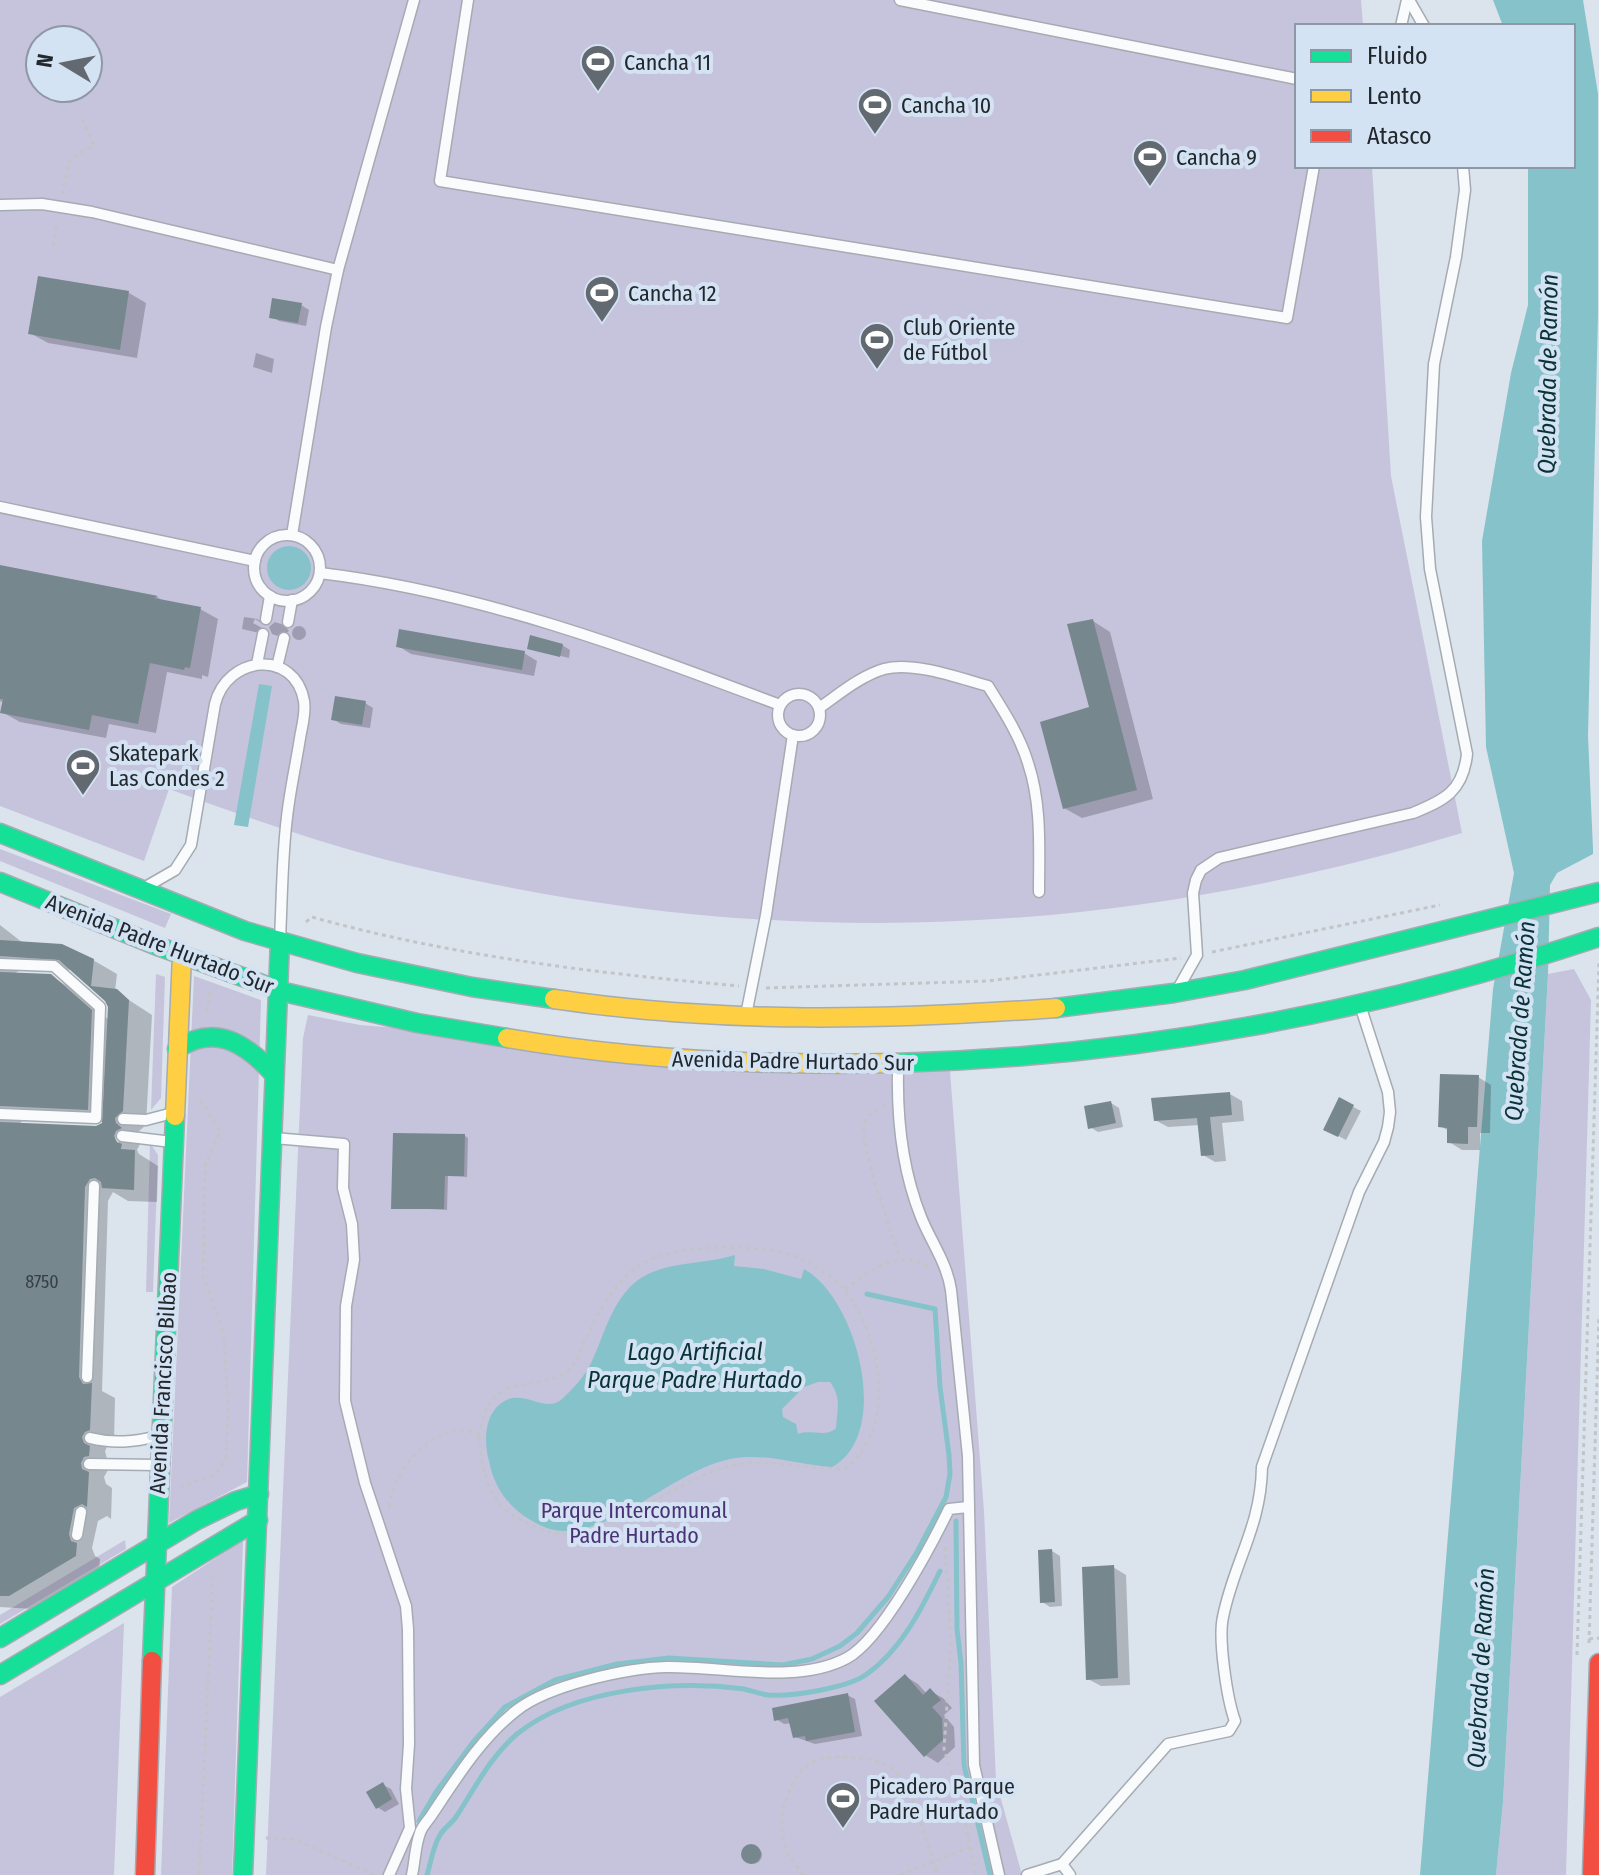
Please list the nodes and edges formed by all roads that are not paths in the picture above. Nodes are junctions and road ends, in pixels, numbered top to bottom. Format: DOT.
graph roads {
  1 [pos="414,0"];
  2 [pos="468,0"];
  3 [pos="900,0"];
  4 [pos="1408,0"];
  5 [pos="1402,24"];
  6 [pos="1423,24"];
  7 [pos="1295,79"];
  8 [pos="1314,168"];
  9 [pos="1463,168"];
  10 [pos="0,205"];
  11 [pos="338,270"];
  12 [pos="0,507"];
  13 [pos="292,535"];
  14 [pos="255,561"];
  15 [pos="320,573"];
  16 [pos="270,596"];
  17 [pos="292,600"];
  18 [pos="266,619"];
  19 [pos="288,622"];
  20 [pos="263,634"];
  21 [pos="284,638"];
  22 [pos="257,664"];
  23 [pos="277,667"];
  24 [pos="780,705"];
  25 [pos="819,708"];
  26 [pos="793,735"];
  27 [pos="0,833"];
  28 [pos="0,882"];
  29 [pos="138,887"];
  30 [pos="1039,892"];
  31 [pos="1599,892"];
  32 [pos="241,930"];
  33 [pos="1599,937"];
  34 [pos="280,941"];
  35 [pos="182,955"];
  36 [pos="0,964"];
  37 [pos="279,990"];
  38 [pos="1177,992"];
  39 [pos="1359,1003"];
  40 [pos="746,1017"];
  41 [pos="177,1049"];
  42 [pos="907,1065"];
  43 [pos="274,1074"];
  44 [pos="175,1113"];
  45 [pos="0,1114"];
  46 [pos="123,1119"];
  47 [pos="122,1136"];
  48 [pos="272,1138"];
  49 [pos="173,1143"];
  50 [pos="94,1186"];
  51 [pos="87,1377"];
  52 [pos="160,1436"];
  53 [pos="90,1438"];
  54 [pos="89,1464"];
  55 [pos="159,1465"];
  56 [pos="259,1494"];
  57 [pos="968,1507"];
  58 [pos="81,1512"];
  59 [pos="258,1520"];
  60 [pos="77,1535"];
  61 [pos="155,1544"];
  62 [pos="154,1582"];
  63 [pos="0,1638"];
  64 [pos="1594,1658"];
  65 [pos="0,1675"];
  66 [pos="1062,1864"];
  67 [pos="145,1875"];
  68 [pos="243,1875"];
  69 [pos="389,1875"];
  70 [pos="412,1875"];
  71 [pos="999,1875"];
  72 [pos="1027,1875"];
  73 [pos="1070,1875"];
  74 [pos="1592,1875"];
  1 -- 11 [label="lane"];
  2 -- 8 [label="lane"];
  3 -- 7 [label="lane"];
  4 -- 5 [label="lane"];
  4 -- 6 [label="lane"];
  9 -- 38 [label="lane"];
  10 -- 11 [label="lane"];
  11 -- 13 [label="lane"];
  12 -- 14 [label="lane"];
  13 -- 14 [label="lane"];
  13 -- 15 [label="lane"];
  14 -- 16 [label="lane"];
  15 -- 17 [label="lane"];
  15 -- 24 [label="lane"];
  16 -- 17 [label="lane"];
  16 -- 18 [label="lane"];
  17 -- 19 [label="lane"];
  20 -- 22 [label="lane"];
  21 -- 23 [label="lane"];
  22 -- 23 [label="lane"];
  22 -- 29 [label="lane"];
  23 -- 34 [label="lane"];
  24 -- 25 [label="lane"];
  24 -- 26 [label="lane"];
  25 -- 26 [label="lane"];
  25 -- 30 [label="lane"];
  26 -- 40 [label="lane"];
  27 -- 29 [label="main road, Avenida Padre Hurtado Sur"];
  28 -- 35 [label="main road, Avenida Padre Hurtado Sur"];
  29 -- 32 [label="main road, Avenida Padre Hurtado Sur"];
  31 -- 38 [label="main road, Avenida Padre Hurtado Sur"];
  32 -- 34 [label="main road, Avenida Padre Hurtado Sur"];
  32 -- 35 [label="main road"];
  33 -- 39 [label="main road, Avenida Padre Hurtado Sur"];
  34 -- 37 [label="main road"];
  34 -- 40 [label="main road, Avenida Padre Hurtado Sur"];
  35 -- 37 [label="main road, Avenida Padre Hurtado Sur"];
  35 -- 41 [label="main road, Avenida Francisco Bilbao"];
  36 -- 45 [label="lane"];
  37 -- 42 [label="main road, Avenida Padre Hurtado Sur"];
  37 -- 43 [label="main road"];
  38 -- 40 [label="main road, Avenida Padre Hurtado Sur"];
  39 -- 42 [label="main road, Avenida Padre Hurtado Sur"];
  39 -- 66 [label="lane"];
  41 -- 43 [label="main road"];
  41 -- 44 [label="main road, Avenida Francisco Bilbao"];
  42 -- 57 [label="lane"];
  43 -- 48 [label="main road"];
  44 -- 46 [label="lane"];
  44 -- 49 [label="main road, Avenida Francisco Bilbao"];
  47 -- 49 [label="lane"];
  48 -- 56 [label="main road"];
  48 -- 69 [label="lane"];
  49 -- 52 [label="main road, Avenida Francisco Bilbao"];
  50 -- 51 [label="lane"];
  52 -- 53 [label="lane"];
  52 -- 55 [label="main road, Avenida Francisco Bilbao"];
  54 -- 55 [label="lane"];
  55 -- 61 [label="main road, Avenida Francisco Bilbao"];
  56 -- 59 [label="main road"];
  56 -- 61 [label="main road"];
  57 -- 70 [label="lane"];
  57 -- 71 [label="lane"];
  58 -- 60 [label="lane"];
  59 -- 62 [label="main road"];
  59 -- 68 [label="main road"];
  61 -- 62 [label="main road, Avenida Francisco Bilbao"];
  61 -- 63 [label="main road"];
  62 -- 65 [label="main road"];
  62 -- 67 [label="main road, Avenida Francisco Bilbao"];
  64 -- 74 [label="main road"];
  66 -- 72 [label="lane"];
  66 -- 73 [label="lane"];
}
